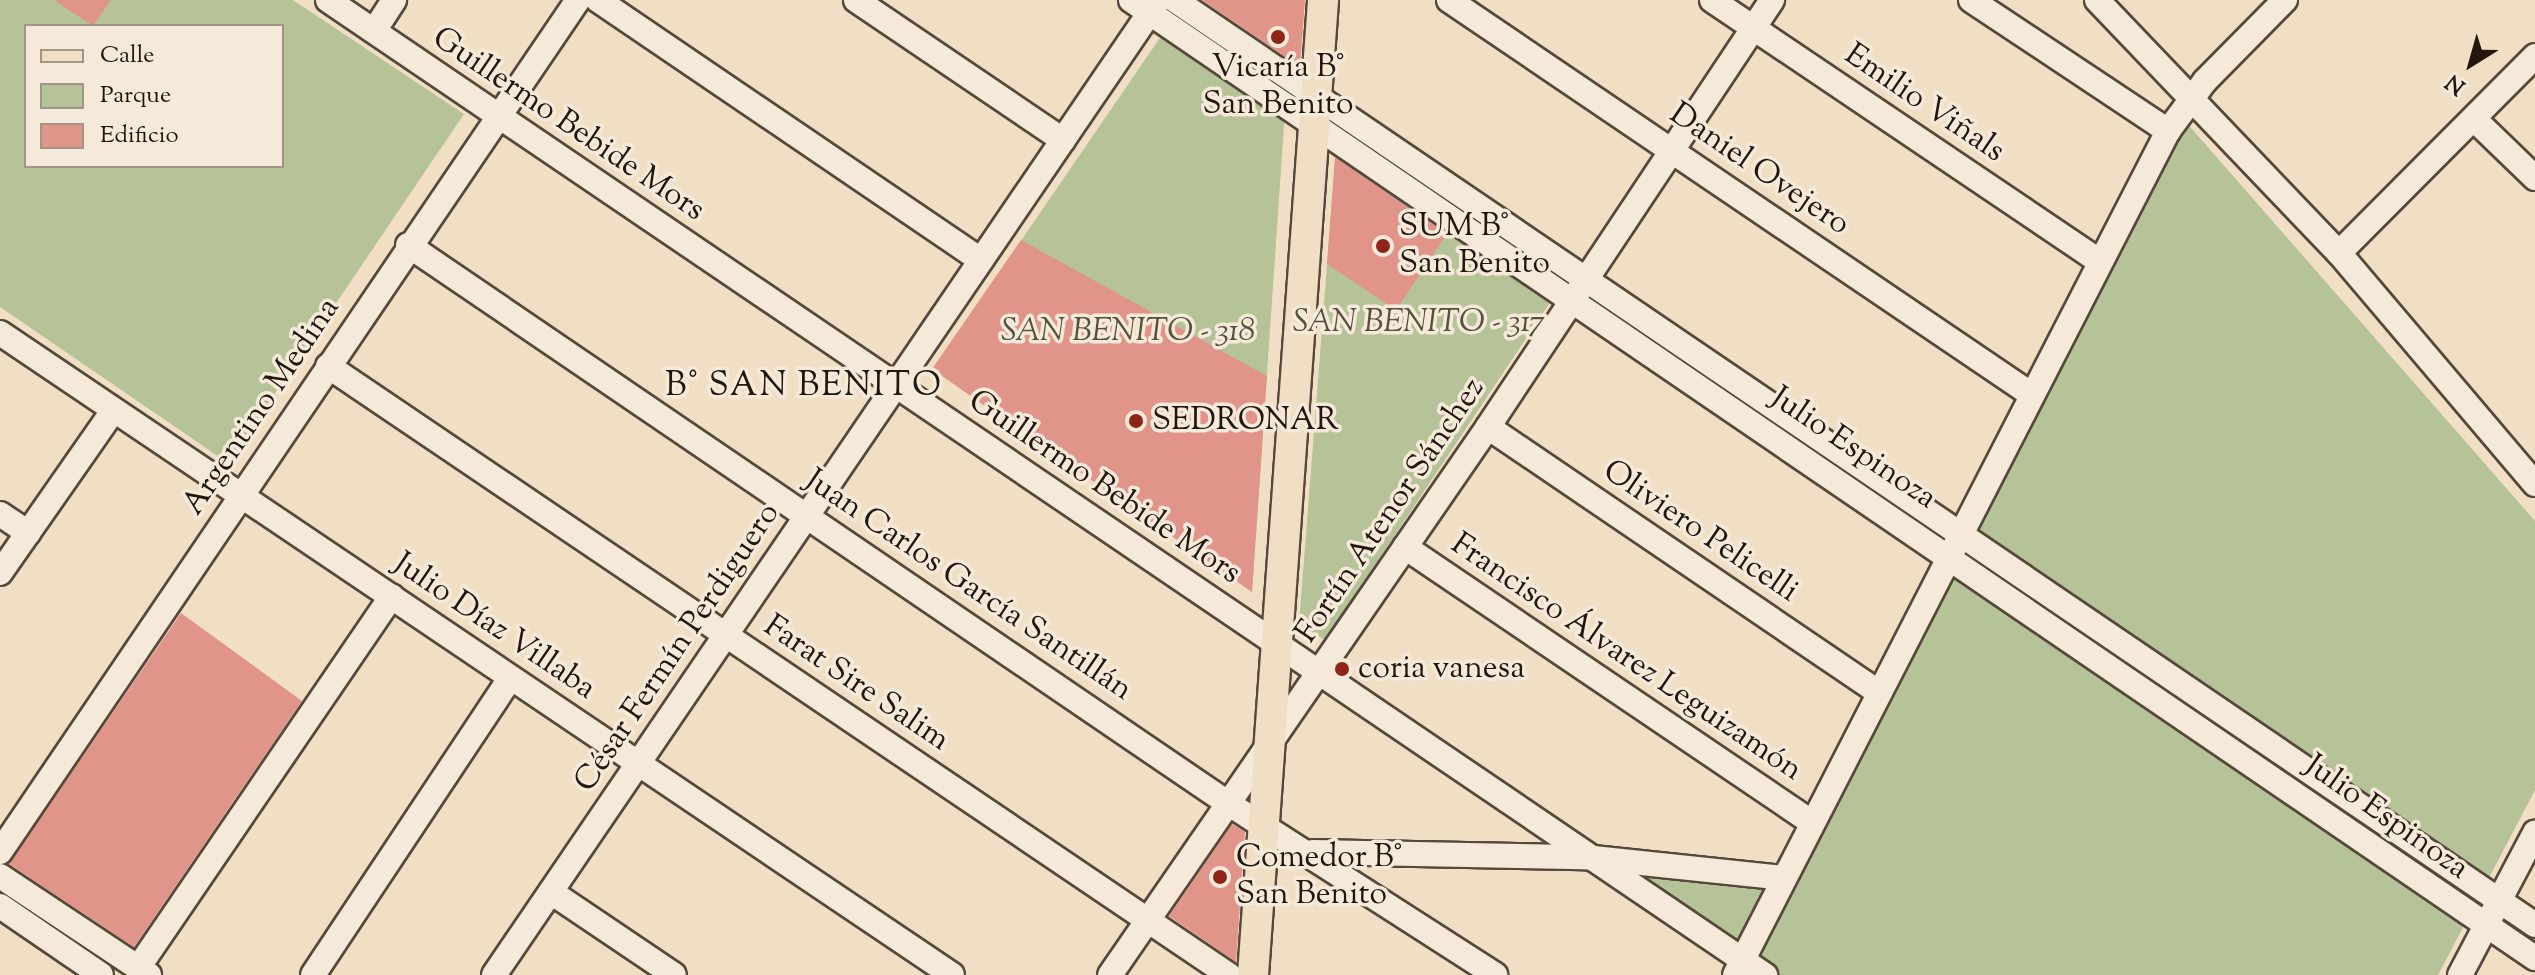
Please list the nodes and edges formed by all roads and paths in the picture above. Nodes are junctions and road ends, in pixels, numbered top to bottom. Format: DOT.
graph roads {
  1 [pos="328,0"];
  2 [pos="394,0"];
  3 [pos="578,0"];
  4 [pos="598,0"];
  5 [pos="856,0"];
  6 [pos="1175,0"];
  7 [pos="1323,0"];
  8 [pos="1449,0"];
  9 [pos="1712,0"];
  10 [pos="1772,0"];
  11 [pos="1971,0"];
  12 [pos="2097,0"];
  13 [pos="2285,0"];
  14 [pos="1146,4"];
  15 [pos="1754,28"];
  16 [pos="374,31"];
  17 [pos="2535,56"];
  18 [pos="2191,98"];
  19 [pos="1314,108"];
  20 [pos="499,117"];
  21 [pos="2474,119"];
  22 [pos="2168,131"];
  23 [pos="1063,140"];
  24 [pos="1671,148"];
  25 [pos="2535,178"];
  26 [pos="408,245"];
  27 [pos="2339,253"];
  28 [pos="981,260"];
  29 [pos="2100,262"];
  30 [pos="1588,277"];
  31 [pos="1573,298"];
  32 [pos="0,333"];
  33 [pos="328,366"];
  34 [pos="894,386"];
  35 [pos="2032,395"];
  36 [pos="113,411"];
  37 [pos="1488,427"];
  38 [pos="2535,484"];
  39 [pos="242,494"];
  40 [pos="0,514"];
  41 [pos="808,515"];
  42 [pos="28,533"];
  43 [pos="1953,542"];
  44 [pos="1405,547"];
  45 [pos="0,573"];
  46 [pos="392,596"];
  47 [pos="725,634"];
  48 [pos="1275,640"];
  49 [pos="1320,671"];
  50 [pos="510,679"];
  51 [pos="1877,691"];
  52 [pos="1269,743"];
  53 [pos="638,762"];
  54 [pos="1226,802"];
  55 [pos="1811,822"];
  56 [pos="1263,827"];
  57 [pos="2535,833"];
  58 [pos="0,852"];
  59 [pos="1313,852"];
  60 [pos="1584,857"];
  61 [pos="0,876"];
  62 [pos="1783,878"];
  63 [pos="551,892"];
  64 [pos="2498,900"];
  65 [pos="0,906"];
  66 [pos="1147,920"];
  67 [pos="2535,925"];
  68 [pos="2486,926"];
  69 [pos="2535,958"];
  70 [pos="1739,967"];
  71 [pos="143,972"];
  72 [pos="101,975"];
  73 [pos="313,975"];
  74 [pos="494,975"];
  75 [pos="674,975"];
  76 [pos="952,975"];
  77 [pos="1110,975"];
  78 [pos="1229,975"];
  79 [pos="1253,975"];
  80 [pos="1495,975"];
  81 [pos="1765,975"];
  82 [pos="2460,975"];
  1 -- 16 [label="street, Guillermo Bebide Mors"];
  2 -- 16 [label="street"];
  3 -- 20 [label="street, Argentino Medina"];
  4 -- 28 [label="street"];
  5 -- 23 [label="street"];
  6 -- 19 [label="street, Julio Espinoza"];
  7 -- 19 [label="main road"];
  8 -- 24 [label="street, Daniel Ovejero"];
  9 -- 15 [label="street, Emilio Viñals"];
  10 -- 15 [label="street, Fortín Atenor Sánchez"];
  11 -- 22 [label="street"];
  12 -- 18 [label="street"];
  13 -- 18 [label="street"];
  14 -- 19 [label="street, Julio Espinoza"];
  14 -- 23 [label="street, César Fermín Perdiguero"];
  15 -- 24 [label="street, Fortín Atenor Sánchez"];
  15 -- 29 [label="street, Emilio Viñals"];
  16 -- 20 [label="street, Guillermo Bebide Mors"];
  17 -- 21 [label="street"];
  18 -- 22 [label="street"];
  18 -- 27 [label="street"];
  19 -- 30 [label="street, Julio Espinoza"];
  19 -- 31 [label="street, Julio Espinoza"];
  19 -- 48 [label="main road"];
  20 -- 26 [label="street, Argentino Medina"];
  20 -- 34 [label="street, Guillermo Bebide Mors"];
  21 -- 25 [label="street"];
  21 -- 27 [label="street"];
  22 -- 29 [label="street"];
  23 -- 28 [label="street, César Fermín Perdiguero"];
  24 -- 30 [label="street, Fortín Atenor Sánchez"];
  24 -- 35 [label="street, Daniel Ovejero"];
  26 -- 33 [label="street, Argentino Medina"];
  26 -- 41 [label="street, Juan Carlos García Santillán"];
  27 -- 38 [label="street"];
  28 -- 34 [label="street, César Fermín Perdiguero"];
  29 -- 35 [label="street"];
  30 -- 31 [label="street, Fortín Atenor Sánchez"];
  30 -- 43 [label="street, Julio Espinoza"];
  31 -- 37 [label="street, Fortín Atenor Sánchez"];
  31 -- 43 [label="street, Julio Espinoza"];
  32 -- 36 [label="street, Julio Díaz Villaba"];
  33 -- 39 [label="street, Argentino Medina"];
  33 -- 47 [label="street, Farat Sire Salim"];
  34 -- 41 [label="street, César Fermín Perdiguero"];
  34 -- 48 [label="street, Guillermo Bebide Mors"];
  35 -- 43 [label="street"];
  36 -- 39 [label="street, Julio Díaz Villaba"];
  36 -- 42 [label="street"];
  37 -- 44 [label="street, Fortín Atenor Sánchez"];
  37 -- 51 [label="street, Oliviero Pelicelli"];
  39 -- 46 [label="street, Julio Díaz Villaba"];
  39 -- 58 [label="street, Argentino Medina"];
  40 -- 42 [label="street"];
  41 -- 47 [label="street, César Fermín Perdiguero"];
  41 -- 54 [label="street, Juan Carlos García Santillán"];
  42 -- 45 [label="street"];
  43 -- 51 [label="street"];
  43 -- 64 [label="street, Julio Espinoza"];
  43 -- 68 [label="street, Julio Espinoza"];
  44 -- 49 [label="street, Fortín Atenor Sánchez"];
  44 -- 55 [label="street, Francisco Álvarez Leguizamón"];
  46 -- 50 [label="street, Julio Díaz Villaba"];
  46 -- 71 [label="street"];
  47 -- 53 [label="street, César Fermín Perdiguero"];
  47 -- 66 [label="street, Farat Sire Salim"];
  48 -- 49 [label="street, Guillermo Bebide Mors"];
  48 -- 52 [label="main road"];
  49 -- 52 [label="street, Fortín Atenor Sánchez"];
  49 -- 60 [label="street, Guillermo Bebide Mors"];
  50 -- 53 [label="street, Julio Díaz Villaba"];
  50 -- 73 [label="street"];
  51 -- 55 [label="street"];
  52 -- 54 [label="street, Fortín Atenor Sánchez"];
  52 -- 56 [label="main road"];
  53 -- 63 [label="street, César Fermín Perdiguero"];
  53 -- 76 [label="street, Julio Díaz Villaba"];
  54 -- 56 [label="street, Juan Carlos García Santillán"];
  54 -- 66 [label="street, Fortín Atenor Sánchez"];
  55 -- 62 [label="street"];
  56 -- 59 [label="street, Juan Carlos García Santillán"];
  56 -- 79 [label="main road"];
  57 -- 64 [label="street"];
  59 -- 60 [label="street"];
  59 -- 80 [label="street, Juan Carlos García Santillán"];
  60 -- 62 [label="street"];
  60 -- 70 [label="street, Guillermo Bebide Mors"];
  61 -- 71 [label="street"];
  62 -- 70 [label="street"];
  63 -- 74 [label="street, César Fermín Perdiguero"];
  63 -- 75 [label="street"];
  64 -- 67 [label="street, Julio Espinoza"];
  64 -- 68 [label="street"];
  65 -- 72 [label="street"];
  66 -- 77 [label="street, Fortín Atenor Sánchez"];
  66 -- 78 [label="street, Farat Sire Salim"];
  68 -- 69 [label="street, Julio Espinoza"];
  68 -- 82 [label="street"];
  70 -- 81 [label="street, Guillermo Bebide Mors"];
}
